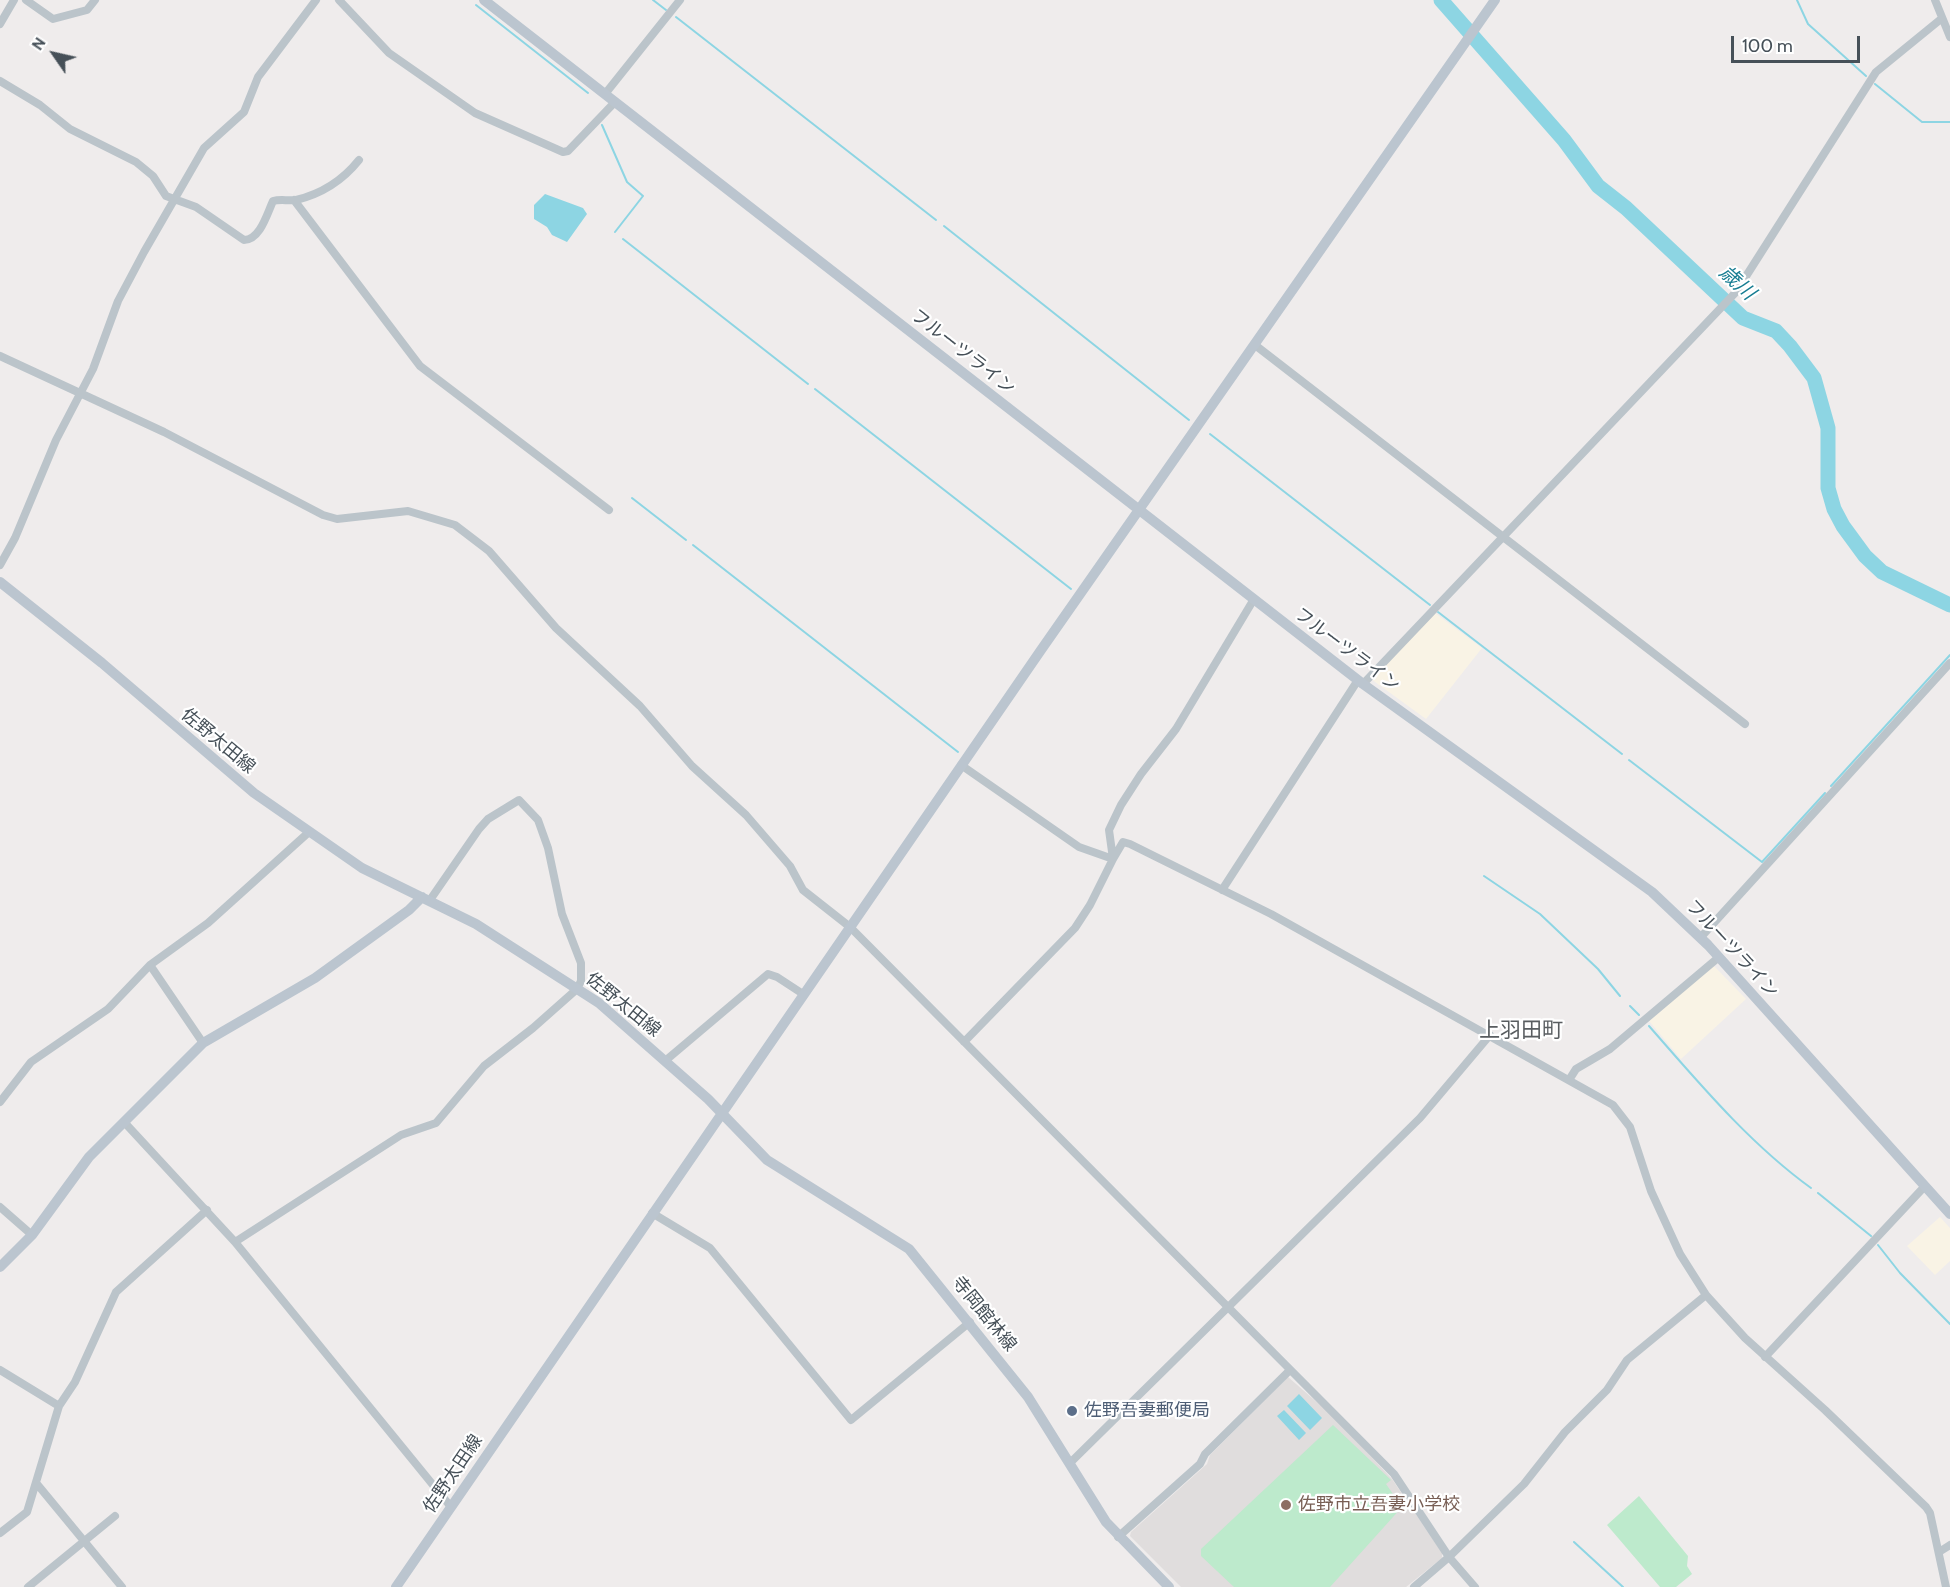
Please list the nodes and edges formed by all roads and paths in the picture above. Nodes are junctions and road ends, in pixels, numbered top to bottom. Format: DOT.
graph roads {
  1 [pos="14,0"];
  2 [pos="26,0"];
  3 [pos="95,0"];
  4 [pos="316,0"];
  5 [pos="339,0"];
  6 [pos="484,0"];
  7 [pos="680,0"];
  8 [pos="1495,0"];
  9 [pos="1935,0"];
  10 [pos="1941,19"];
  11 [pos="0,24"];
  12 [pos="1950,37"];
  13 [pos="0,81"];
  14 [pos="605,94"];
  15 [pos="615,102"];
  16 [pos="359,160"];
  17 [pos="175,200"];
  18 [pos="294,200"];
  19 [pos="1255,345"];
  20 [pos="0,356"];
  21 [pos="79,394"];
  22 [pos="609,510"];
  23 [pos="1141,510"];
  24 [pos="1503,537"];
  25 [pos="0,565"];
  26 [pos="0,582"];
  27 [pos="1254,599"];
  28 [pos="1950,663"];
  29 [pos="1360,682"];
  30 [pos="1745,724"];
  31 [pos="961,765"];
  32 [pos="309,832"];
  33 [pos="1113,859"];
  34 [pos="1222,890"];
  35 [pos="426,899"];
  36 [pos="850,927"];
  37 [pos="1701,938"];
  38 [pos="1719,957"];
  39 [pos="150,965"];
  40 [pos="577,988"];
  41 [pos="803,994"];
  42 [pos="1490,1035"];
  43 [pos="964,1042"];
  44 [pos="203,1043"];
  45 [pos="665,1061"];
  46 [pos="1569,1080"];
  47 [pos="0,1102"];
  48 [pos="721,1113"];
  49 [pos="125,1123"];
  50 [pos="1925,1186"];
  51 [pos="0,1207"];
  52 [pos="207,1210"];
  53 [pos="652,1213"];
  54 [pos="1950,1214"];
  55 [pos="33,1235"];
  56 [pos="235,1242"];
  57 [pos="0,1267"];
  58 [pos="1706,1296"];
  59 [pos="1226,1307"];
  60 [pos="970,1322"];
  61 [pos="1766,1357"];
  62 [pos="0,1370"];
  63 [pos="1290,1370"];
  64 [pos="59,1406"];
  65 [pos="1071,1462"];
  66 [pos="37,1484"];
  67 [pos="450,1507"];
  68 [pos="115,1516"];
  69 [pos="0,1533"];
  70 [pos="1118,1537"];
  71 [pos="84,1541"];
  72 [pos="1950,1545"];
  73 [pos="1939,1552"];
  74 [pos="1449,1557"];
  75 [pos="28,1587"];
  76 [pos="122,1587"];
  77 [pos="396,1587"];
  78 [pos="1169,1587"];
  79 [pos="1414,1587"];
  80 [pos="1475,1587"];
  81 [pos="1946,1587"];
  1 -- 11 [label="street"];
  2 -- 3 [label="street"];
  4 -- 17 [label="street"];
  5 -- 15 [label="street"];
  6 -- 14 [label="street, フルーツライン"];
  7 -- 14 [label="street"];
  8 -- 19 [label="street"];
  9 -- 10 [label="street"];
  10 -- 12 [label="street"];
  10 -- 24 [label="street"];
  13 -- 17 [label="street"];
  14 -- 15 [label="street, フルーツライン"];
  15 -- 23 [label="street, フルーツライン"];
  16 -- 18 [label="street"];
  17 -- 18 [label="street"];
  17 -- 21 [label="street"];
  18 -- 22 [label="street"];
  19 -- 23 [label="street"];
  19 -- 24 [label="street"];
  20 -- 21 [label="street"];
  21 -- 25 [label="street"];
  21 -- 36 [label="street"];
  23 -- 27 [label="street, フルーツライン"];
  23 -- 31 [label="street"];
  24 -- 29 [label="street"];
  24 -- 30 [label="street"];
  26 -- 32 [label="street, 佐野太田線"];
  27 -- 29 [label="street, フルーツライン"];
  27 -- 33 [label="street"];
  28 -- 37 [label="street"];
  29 -- 34 [label="street"];
  29 -- 37 [label="street, フルーツライン"];
  31 -- 33 [label="street"];
  31 -- 36 [label="street"];
  32 -- 35 [label="street, 佐野太田線"];
  32 -- 39 [label="street"];
  33 -- 34 [label="street"];
  33 -- 43 [label="street"];
  34 -- 42 [label="street"];
  35 -- 40 [label="street, 佐野太田線"];
  35 -- 40 [label="street"];
  35 -- 44 [label="street"];
  36 -- 41 [label="street"];
  36 -- 43 [label="street"];
  37 -- 38 [label="street, フルーツライン"];
  38 -- 46 [label="street"];
  38 -- 50 [label="street, フルーツライン"];
  39 -- 44 [label="street"];
  39 -- 47 [label="street"];
  40 -- 45 [label="street, 佐野太田線"];
  40 -- 56 [label="street"];
  41 -- 45 [label="street"];
  41 -- 48 [label="street"];
  42 -- 46 [label="street"];
  42 -- 59 [label="street"];
  43 -- 59 [label="street"];
  44 -- 49 [label="street"];
  45 -- 48 [label="street, 佐野太田線"];
  46 -- 58 [label="street"];
  48 -- 53 [label="street, 佐野太田線"];
  48 -- 60 [label="street, 寺岡館林線"];
  49 -- 52 [label="street"];
  49 -- 55 [label="street"];
  50 -- 54 [label="street, フルーツライン"];
  50 -- 61 [label="street"];
  51 -- 55 [label="street"];
  52 -- 56 [label="street"];
  52 -- 64 [label="street"];
  53 -- 60 [label="street"];
  53 -- 67 [label="street, 佐野太田線"];
  55 -- 57 [label="street"];
  56 -- 67 [label="street"];
  58 -- 61 [label="street"];
  58 -- 74 [label="street"];
  59 -- 63 [label="street"];
  59 -- 65 [label="street"];
  60 -- 65 [label="street, 寺岡館林線"];
  61 -- 73 [label="street"];
  62 -- 64 [label="street"];
  63 -- 70 [label="street"];
  63 -- 74 [label="street"];
  64 -- 66 [label="street"];
  65 -- 70 [label="street, 寺岡館林線"];
  66 -- 69 [label="street"];
  66 -- 71 [label="street"];
  67 -- 77 [label="street, 佐野太田線"];
  68 -- 71 [label="street"];
  70 -- 78 [label="street, 寺岡館林線"];
  71 -- 75 [label="street"];
  71 -- 76 [label="street"];
  72 -- 73 [label="street"];
  73 -- 81 [label="street"];
  74 -- 79 [label="street"];
  74 -- 80 [label="street"];
}
